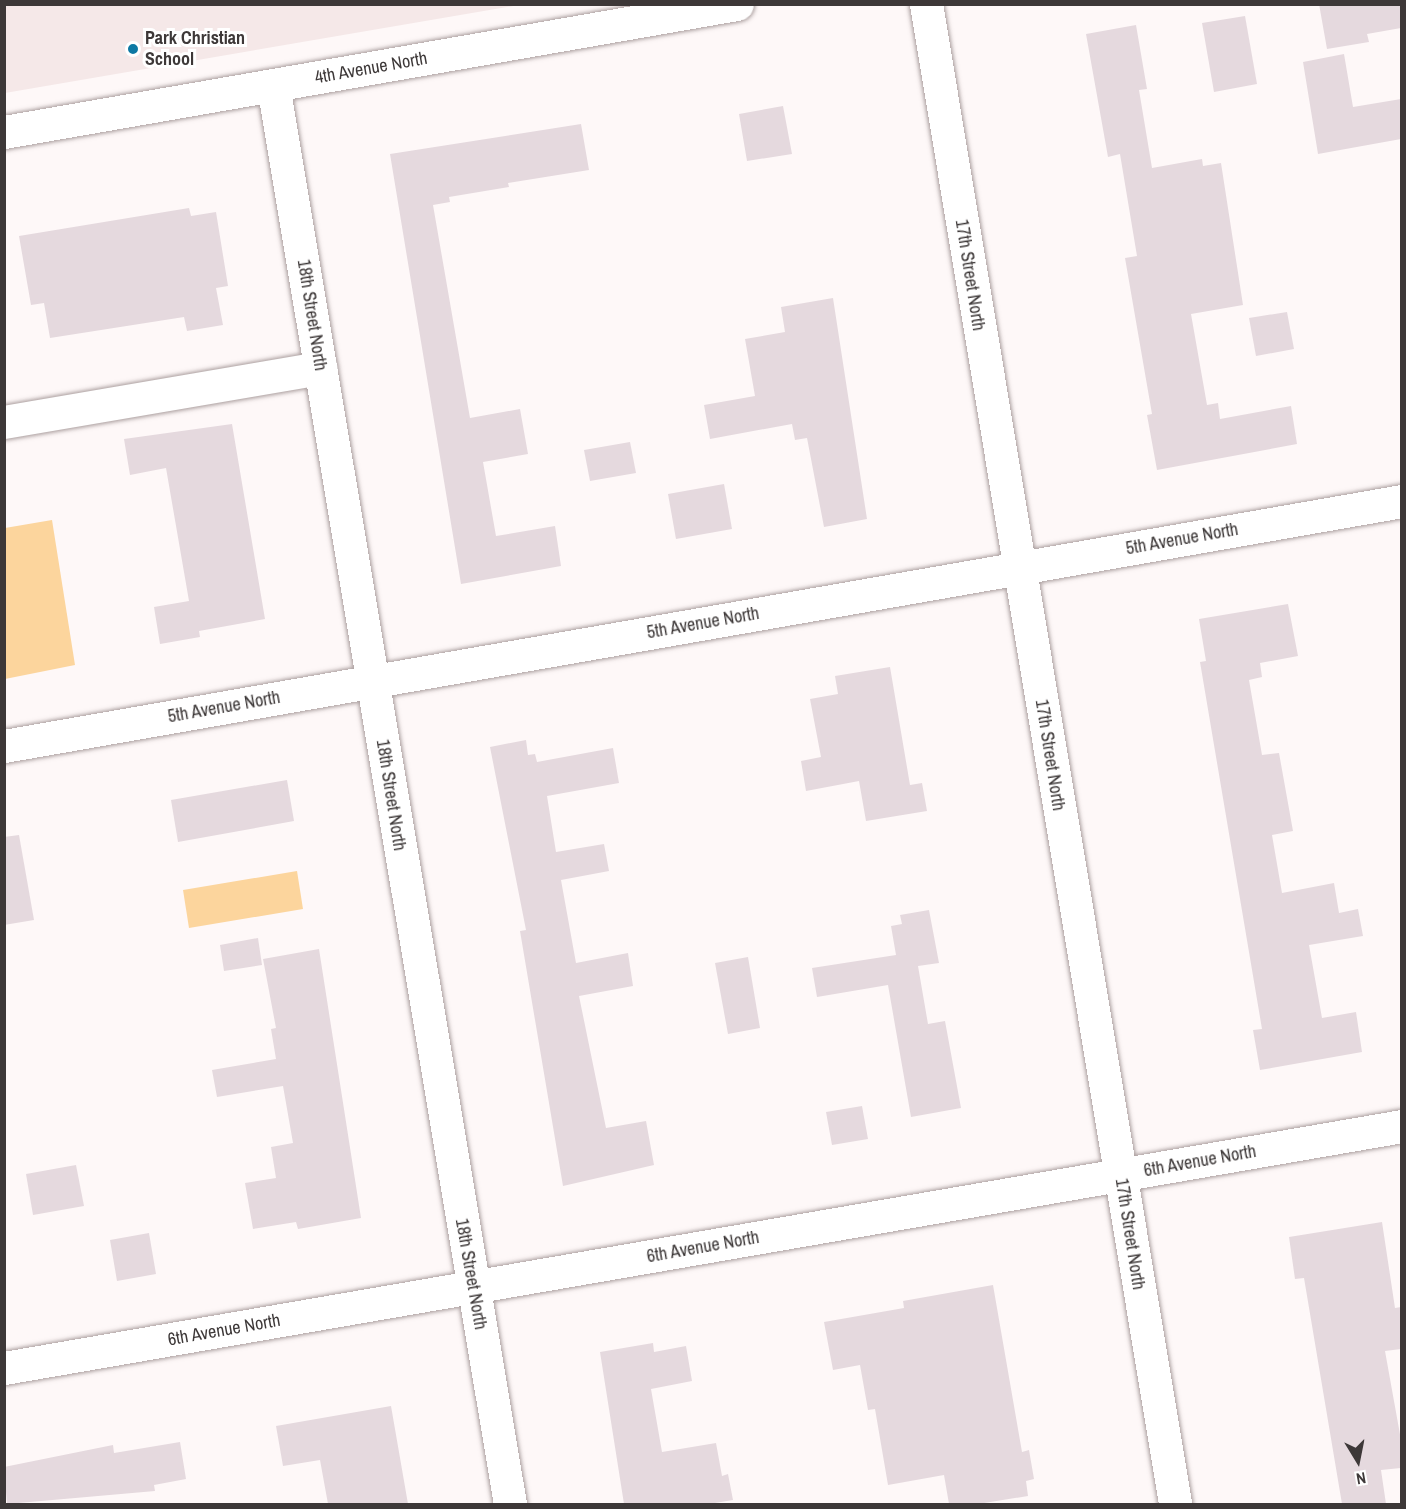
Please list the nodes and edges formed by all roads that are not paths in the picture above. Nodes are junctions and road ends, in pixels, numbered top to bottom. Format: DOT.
graph roads {
  1 [pos="737,4"];
  2 [pos="926,4"];
  3 [pos="273,85"];
  4 [pos="4,132"];
  5 [pos="320,368"];
  6 [pos="4,422"];
  7 [pos="1401,501"];
  8 [pos="1019,568"];
  9 [pos="372,681"];
  10 [pos="4,746"];
  11 [pos="1401,1126"];
  12 [pos="1120,1175"];
  13 [pos="474,1286"];
  14 [pos="4,1368"];
  15 [pos="510,1504"];
  16 [pos="1175,1504"];
  1 -- 3 [label="street, 4th Avenue North"];
  2 -- 8 [label="street, 17th Street North"];
  3 -- 4 [label="street, 4th Avenue North"];
  3 -- 5 [label="street, 18th Street North"];
  5 -- 6 [label="street"];
  5 -- 9 [label="street, 18th Street North"];
  7 -- 8 [label="street, 5th Avenue North"];
  8 -- 9 [label="street, 5th Avenue North"];
  8 -- 12 [label="street, 17th Street North"];
  9 -- 10 [label="street, 5th Avenue North"];
  9 -- 13 [label="street, 18th Street North"];
  11 -- 12 [label="street, 6th Avenue North"];
  12 -- 13 [label="street, 6th Avenue North"];
  12 -- 16 [label="street, 17th Street North"];
  13 -- 14 [label="street, 6th Avenue North"];
  13 -- 15 [label="street, 18th Street North"];
}
